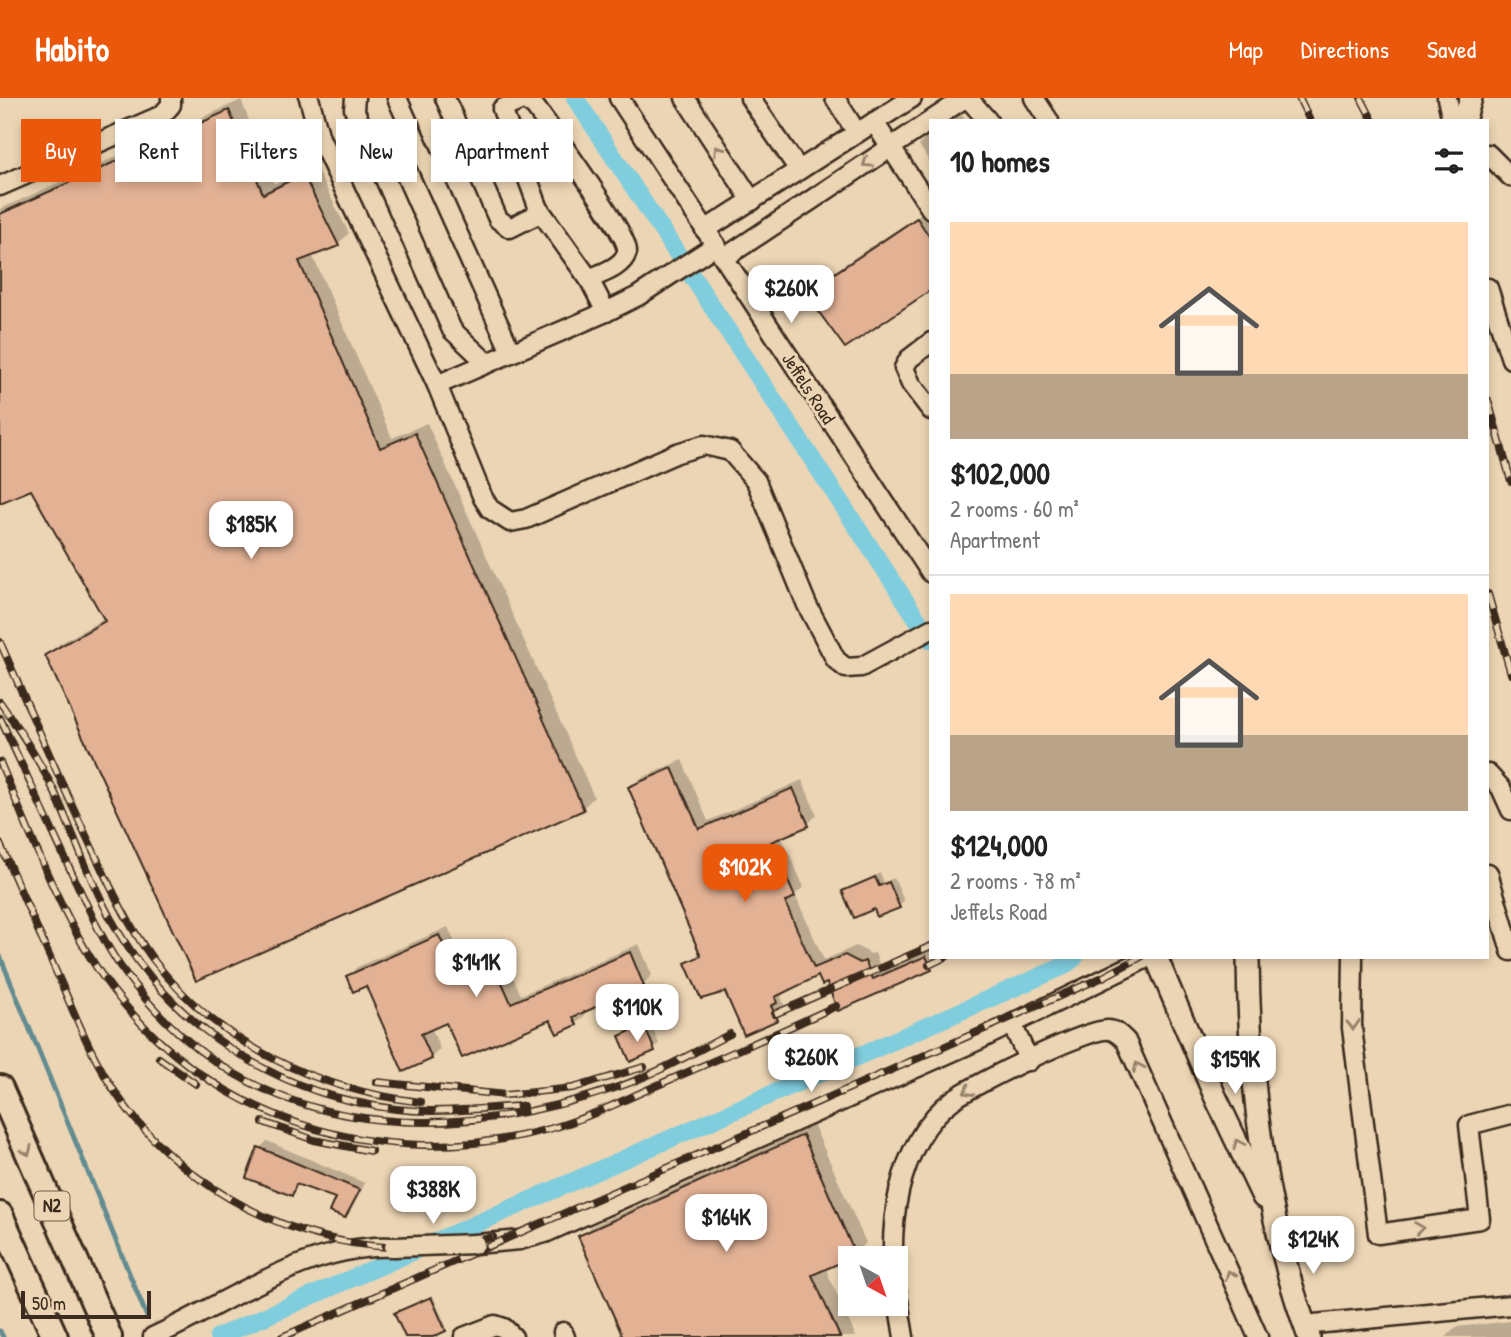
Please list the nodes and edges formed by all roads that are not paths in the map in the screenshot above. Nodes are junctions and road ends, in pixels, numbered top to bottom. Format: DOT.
graph roads {
  1 [pos="171,98"];
  2 [pos="309,98"];
  3 [pos="355,98"];
  4 [pos="397,98"];
  5 [pos="445,98"];
  6 [pos="619,98"];
  7 [pos="685,98"];
  8 [pos="750,98"];
  9 [pos="835,98"];
  10 [pos="912,98"];
  11 [pos="966,98"];
  12 [pos="1034,98"];
  13 [pos="1447,98"];
  14 [pos="1471,98"];
  15 [pos="934,119"];
  16 [pos="986,119"];
  17 [pos="1048,119"];
  18 [pos="1452,119"];
  19 [pos="1465,119"];
  20 [pos="874,122"];
  21 [pos="929,122"];
  22 [pos="857,133"];
  23 [pos="890,148"];
  24 [pos="1489,156"];
  25 [pos="799,170"];
  26 [pos="1511,177"];
  27 [pos="0,186"];
  28 [pos="752,201"];
  29 [pos="929,206"];
  30 [pos="539,209"];
  31 [pos="715,244"];
  32 [pos="589,279"];
  33 [pos="1489,291"];
  34 [pos="606,312"];
  35 [pos="929,343"];
  36 [pos="512,352"];
  37 [pos="1511,359"];
  38 [pos="487,363"];
  39 [pos="437,385"];
  40 [pos="929,407"];
  41 [pos="929,570"];
  42 [pos="929,630"];
  43 [pos="1489,775"];
  44 [pos="1511,810"];
  45 [pos="1489,876"];
  46 [pos="1511,951"];
  47 [pos="1145,959"];
  48 [pos="1157,959"];
  49 [pos="1248,959"];
  50 [pos="1353,959"];
  51 [pos="1012,1024"];
  52 [pos="1029,1061"];
  53 [pos="0,1088"];
  54 [pos="1511,1114"];
  55 [pos="0,1215"];
  56 [pos="1278,1228"];
  57 [pos="893,1246"];
  58 [pos="1511,1305"];
  59 [pos="900,1316"];
  60 [pos="106,1331"];
  61 [pos="1307,1331"];
  62 [pos="55,1337"];
  63 [pos="153,1337"];
  64 [pos="464,1337"];
  65 [pos="513,1337"];
  66 [pos="904,1337"];
  67 [pos="1258,1337"];
  1 -- 27 [label="street"];
  2 -- 39 [label="street"];
  3 -- 38 [label="street"];
  4 -- 36 [label="street"];
  5 -- 30 [label="street"];
  6 -- 31 [label="street, Jeffels Road"];
  28 -- 7 [label="street, one-way"];
  8 -- 25 [label="street"];
  9 -- 22 [label="street"];
  10 -- 20 [label="street"];
  11 -- 15 [label="street"];
  11 -- 16 [label="street"];
  12 -- 17 [label="street"];
  13 -- 18 [label="street"];
  14 -- 19 [label="main road"];
  20 -- 22 [label="street"];
  20 -- 23 [label="street"];
  21 -- 23 [label="street"];
  22 -- 25 [label="street"];
  23 -- 29 [label="street"];
  23 -- 31 [label="street, one-way"];
  24 -- 26 [label="street"];
  25 -- 28 [label="street"];
  28 -- 31 [label="street"];
  30 -- 32 [label="street"];
  30 -- 32 [label="street"];
  31 -- 34 [label="street"];
  31 -- 41 [label="street, Jeffels Road"];
  32 -- 34 [label="street"];
  33 -- 37 [label="street"];
  34 -- 36 [label="street"];
  35 -- 40 [label="street"];
  36 -- 38 [label="street"];
  38 -- 39 [label="street"];
  39 -- 42 [label="street"];
  43 -- 44 [label="street"];
  45 -- 46 [label="street"];
  47 -- 51 [label="street"];
  56 -- 48 [label="main road, one-way"];
  49 -- 56 [label="main road"];
  50 -- 54 [label="street, one-way"];
  51 -- 52 [label="street"];
  51 -- 63 [label="street, bridge"];
  52 -- 57 [label="street, one-way"];
  67 -- 52 [label="street, one-way"];
  53 -- 60 [label="highway, N2, one-way"];
  55 -- 62 [label="highway"];
  56 -- 61 [label="main road"];
  58 -- 61 [label="street"];
  59 -- 66 [label="street"];
  64 -- 65 [label="street"];
}
